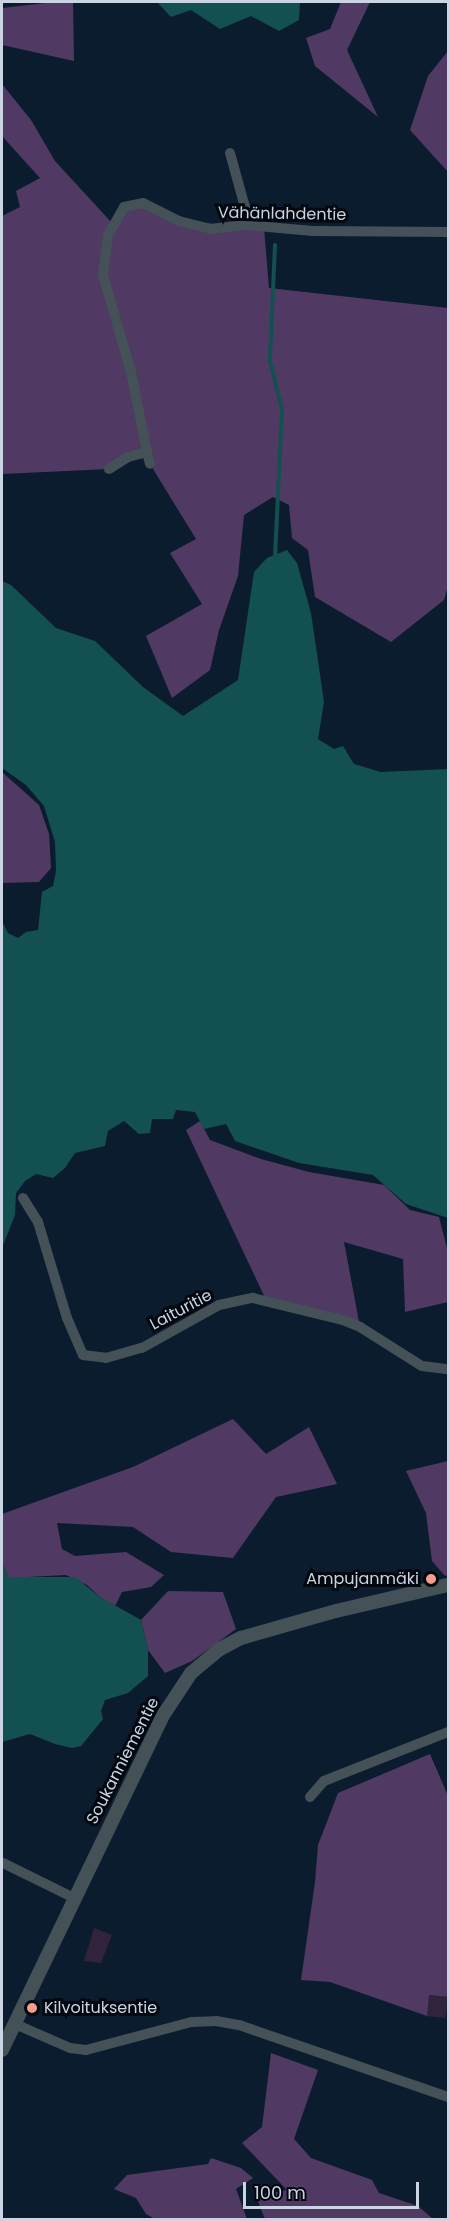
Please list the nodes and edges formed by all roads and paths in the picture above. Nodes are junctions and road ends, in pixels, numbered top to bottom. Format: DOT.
graph roads {
  1 [pos="230,153"];
  2 [pos="244,225"];
  3 [pos="448,232"];
  4 [pos="147,452"];
  5 [pos="150,464"];
  6 [pos="109,469"];
  7 [pos="23,1198"];
  8 [pos="448,1369"];
  9 [pos="448,1585"];
  10 [pos="448,1732"];
  11 [pos="310,1797"];
  12 [pos="3,1863"];
  13 [pos="75,1898"];
  14 [pos="15,2024"];
  15 [pos="2,2050"];
  16 [pos="448,2097"];
  1 -- 2 [label="street"];
  2 -- 3 [label="street, Vähänlahdentie"];
  2 -- 4 [label="street, Vähänlahdentie"];
  4 -- 5 [label="street, Vähänlahdentie"];
  4 -- 6 [label="street"];
  7 -- 8 [label="street, Laituritie"];
  9 -- 13 [label="street, Soukanniementie"];
  10 -- 11 [label="street"];
  12 -- 13 [label="street"];
  13 -- 14 [label="street, Soukanniementie"];
  14 -- 15 [label="street, Soukanniementie"];
  14 -- 16 [label="street"];
}
